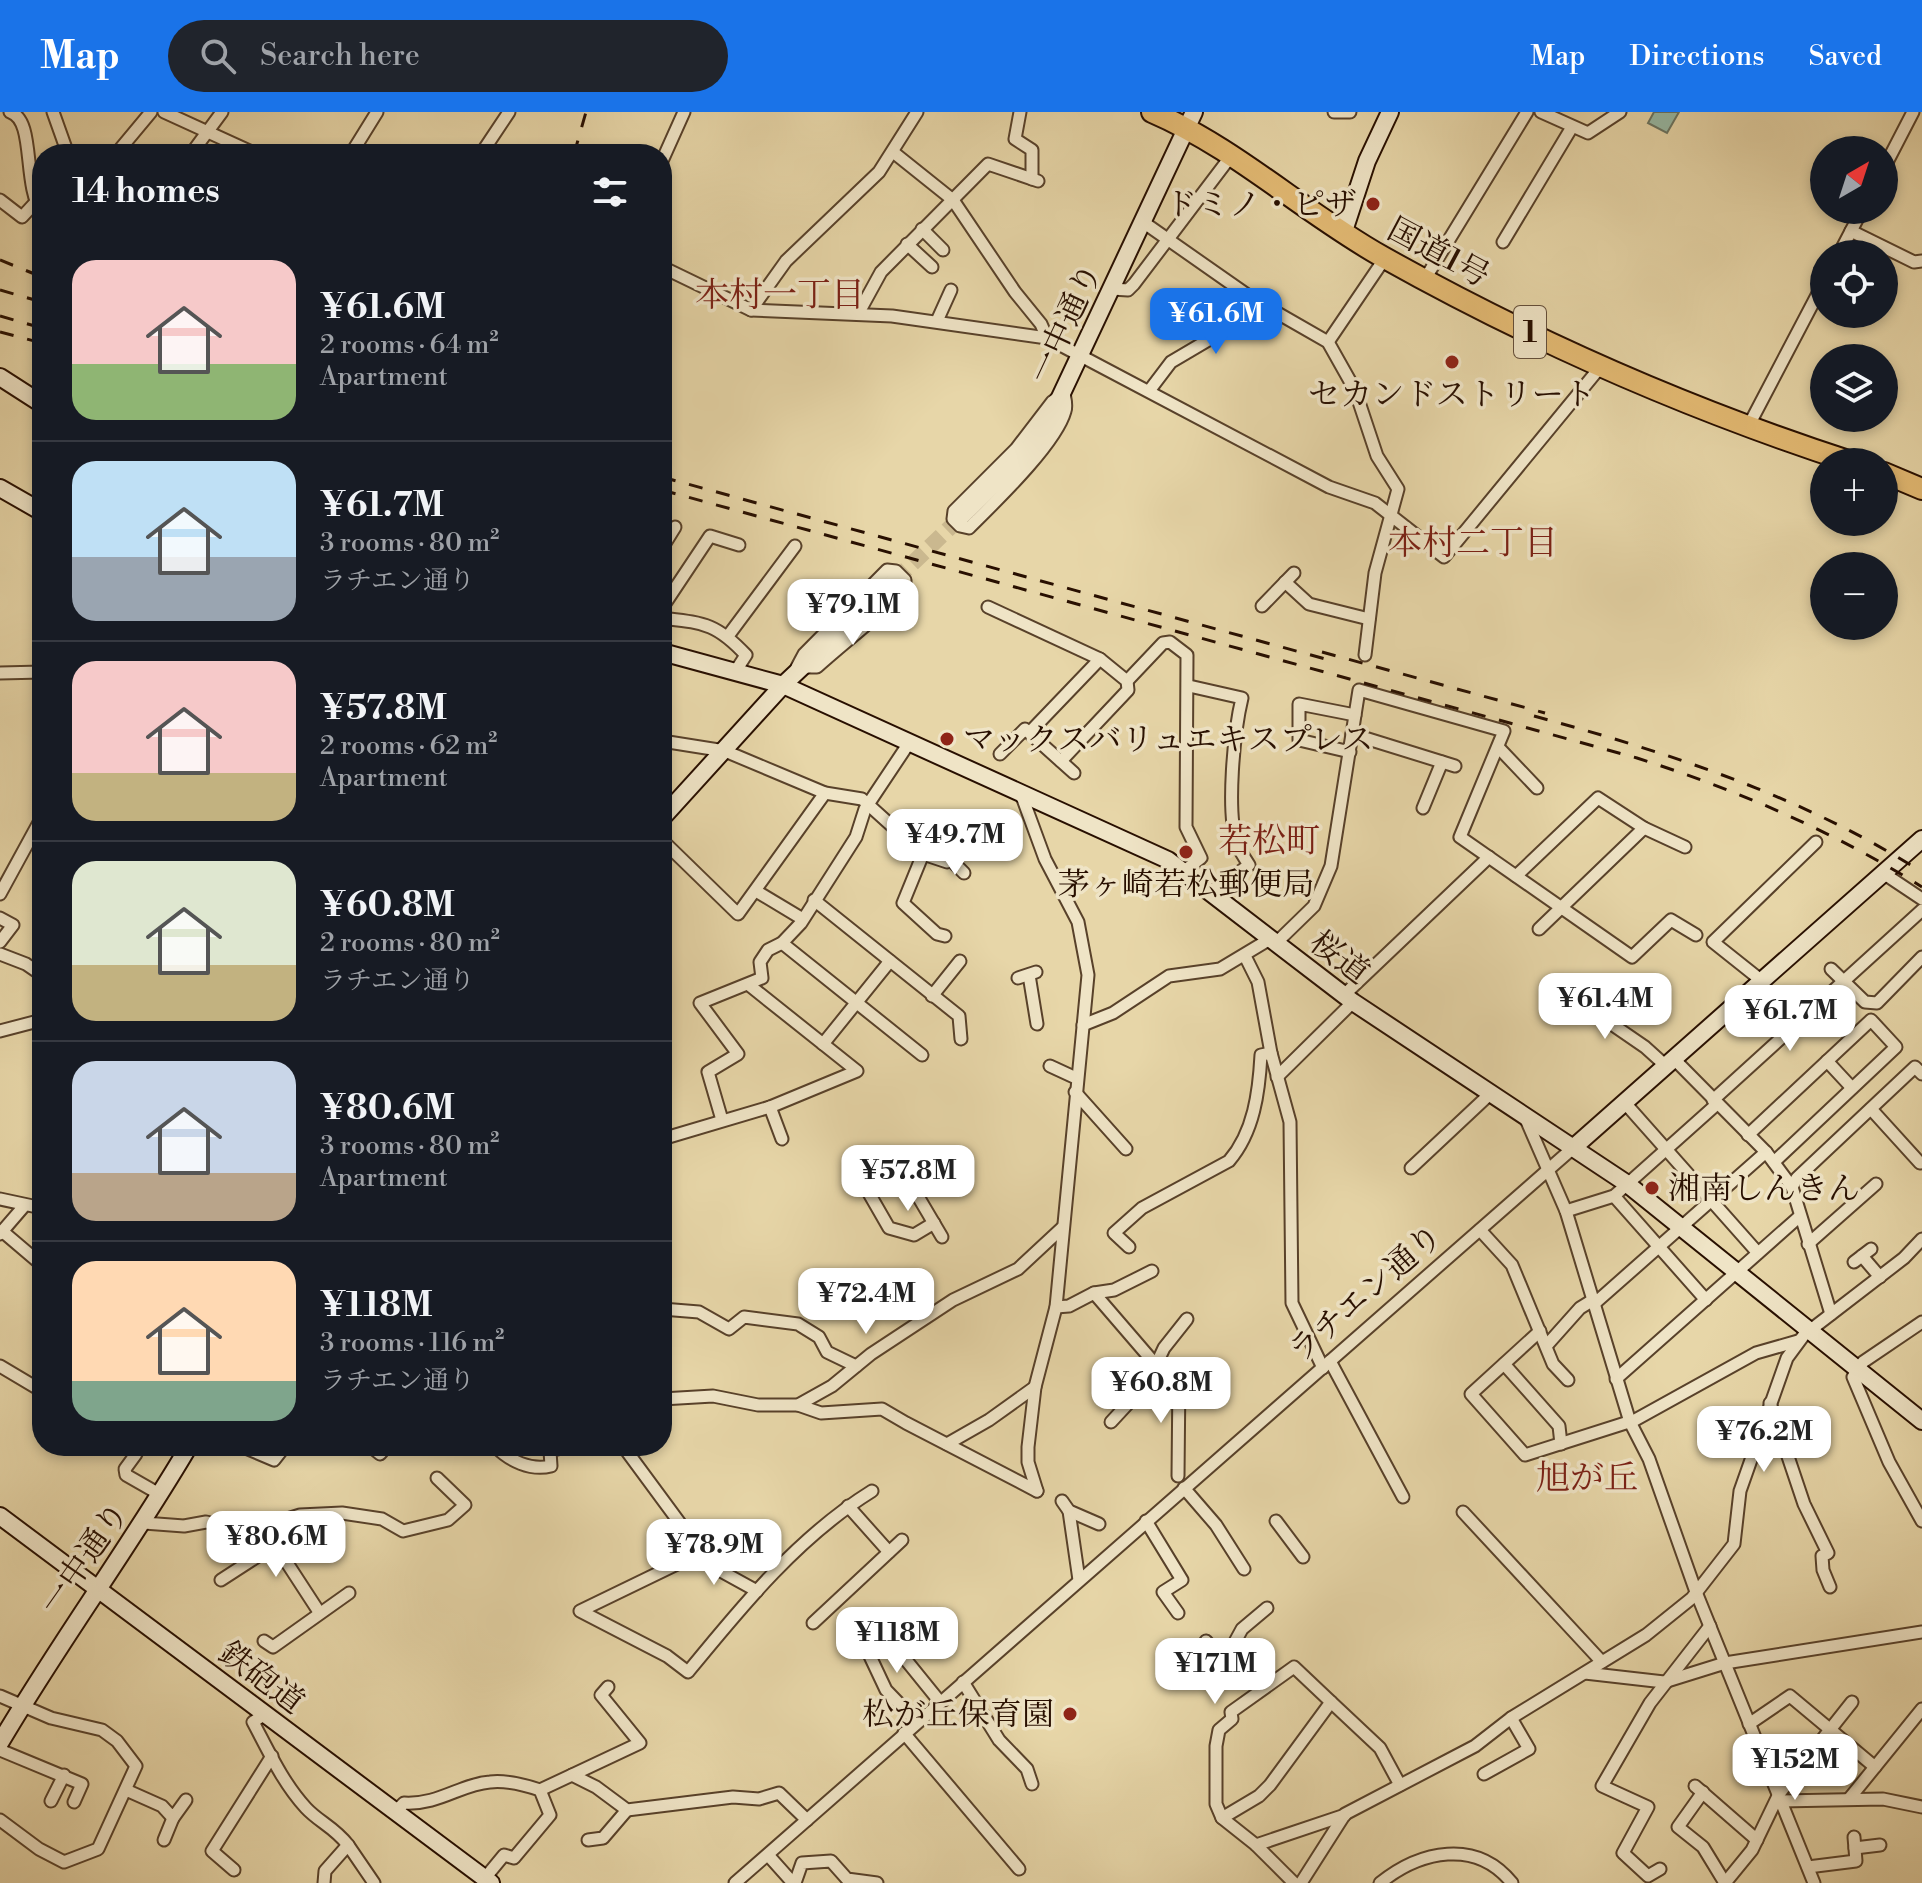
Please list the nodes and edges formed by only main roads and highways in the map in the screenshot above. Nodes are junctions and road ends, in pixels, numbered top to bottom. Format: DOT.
graph roads {
  1 [pos="1152,112"];
  2 [pos="1189,120"];
  3 [pos="1812,448"];
  4 [pos="1898,479"];
  5 [pos="1922,489"];
  1 -- 2 [label="highway, 国道1号 / 1"];
  2 -- 3 [label="highway, 国道1号 / 1"];
  4 -- 5 [label="highway"];
}
